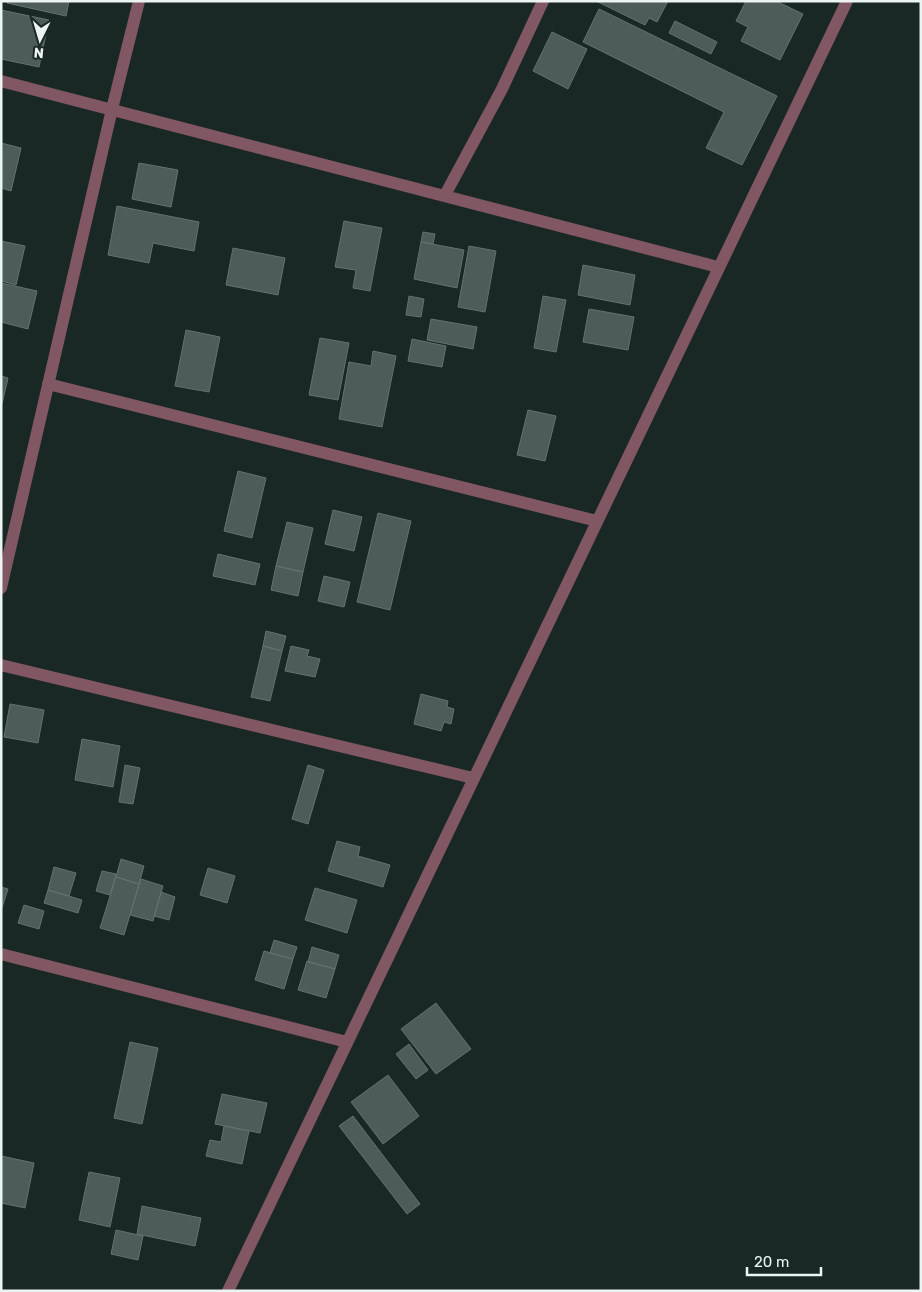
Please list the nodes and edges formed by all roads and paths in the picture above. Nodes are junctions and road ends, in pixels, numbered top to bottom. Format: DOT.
graph roads {
  1 [pos="139,1"];
  2 [pos="544,1"];
  3 [pos="847,1"];
  4 [pos="1,81"];
  5 [pos="112,109"];
  6 [pos="445,195"];
  7 [pos="718,267"];
  8 [pos="48,384"];
  9 [pos="596,521"];
  10 [pos="1,588"];
  11 [pos="1,665"];
  12 [pos="473,778"];
  13 [pos="1,954"];
  14 [pos="347,1042"];
  15 [pos="228,1291"];
  1 -- 5 [label="street"];
  2 -- 6 [label="street"];
  3 -- 7 [label="street"];
  4 -- 5 [label="street"];
  5 -- 6 [label="street"];
  5 -- 8 [label="street"];
  6 -- 7 [label="street"];
  7 -- 9 [label="street"];
  8 -- 9 [label="street"];
  8 -- 10 [label="street"];
  9 -- 12 [label="street"];
  11 -- 12 [label="street"];
  12 -- 14 [label="street"];
  13 -- 14 [label="street"];
  14 -- 15 [label="street"];
}
